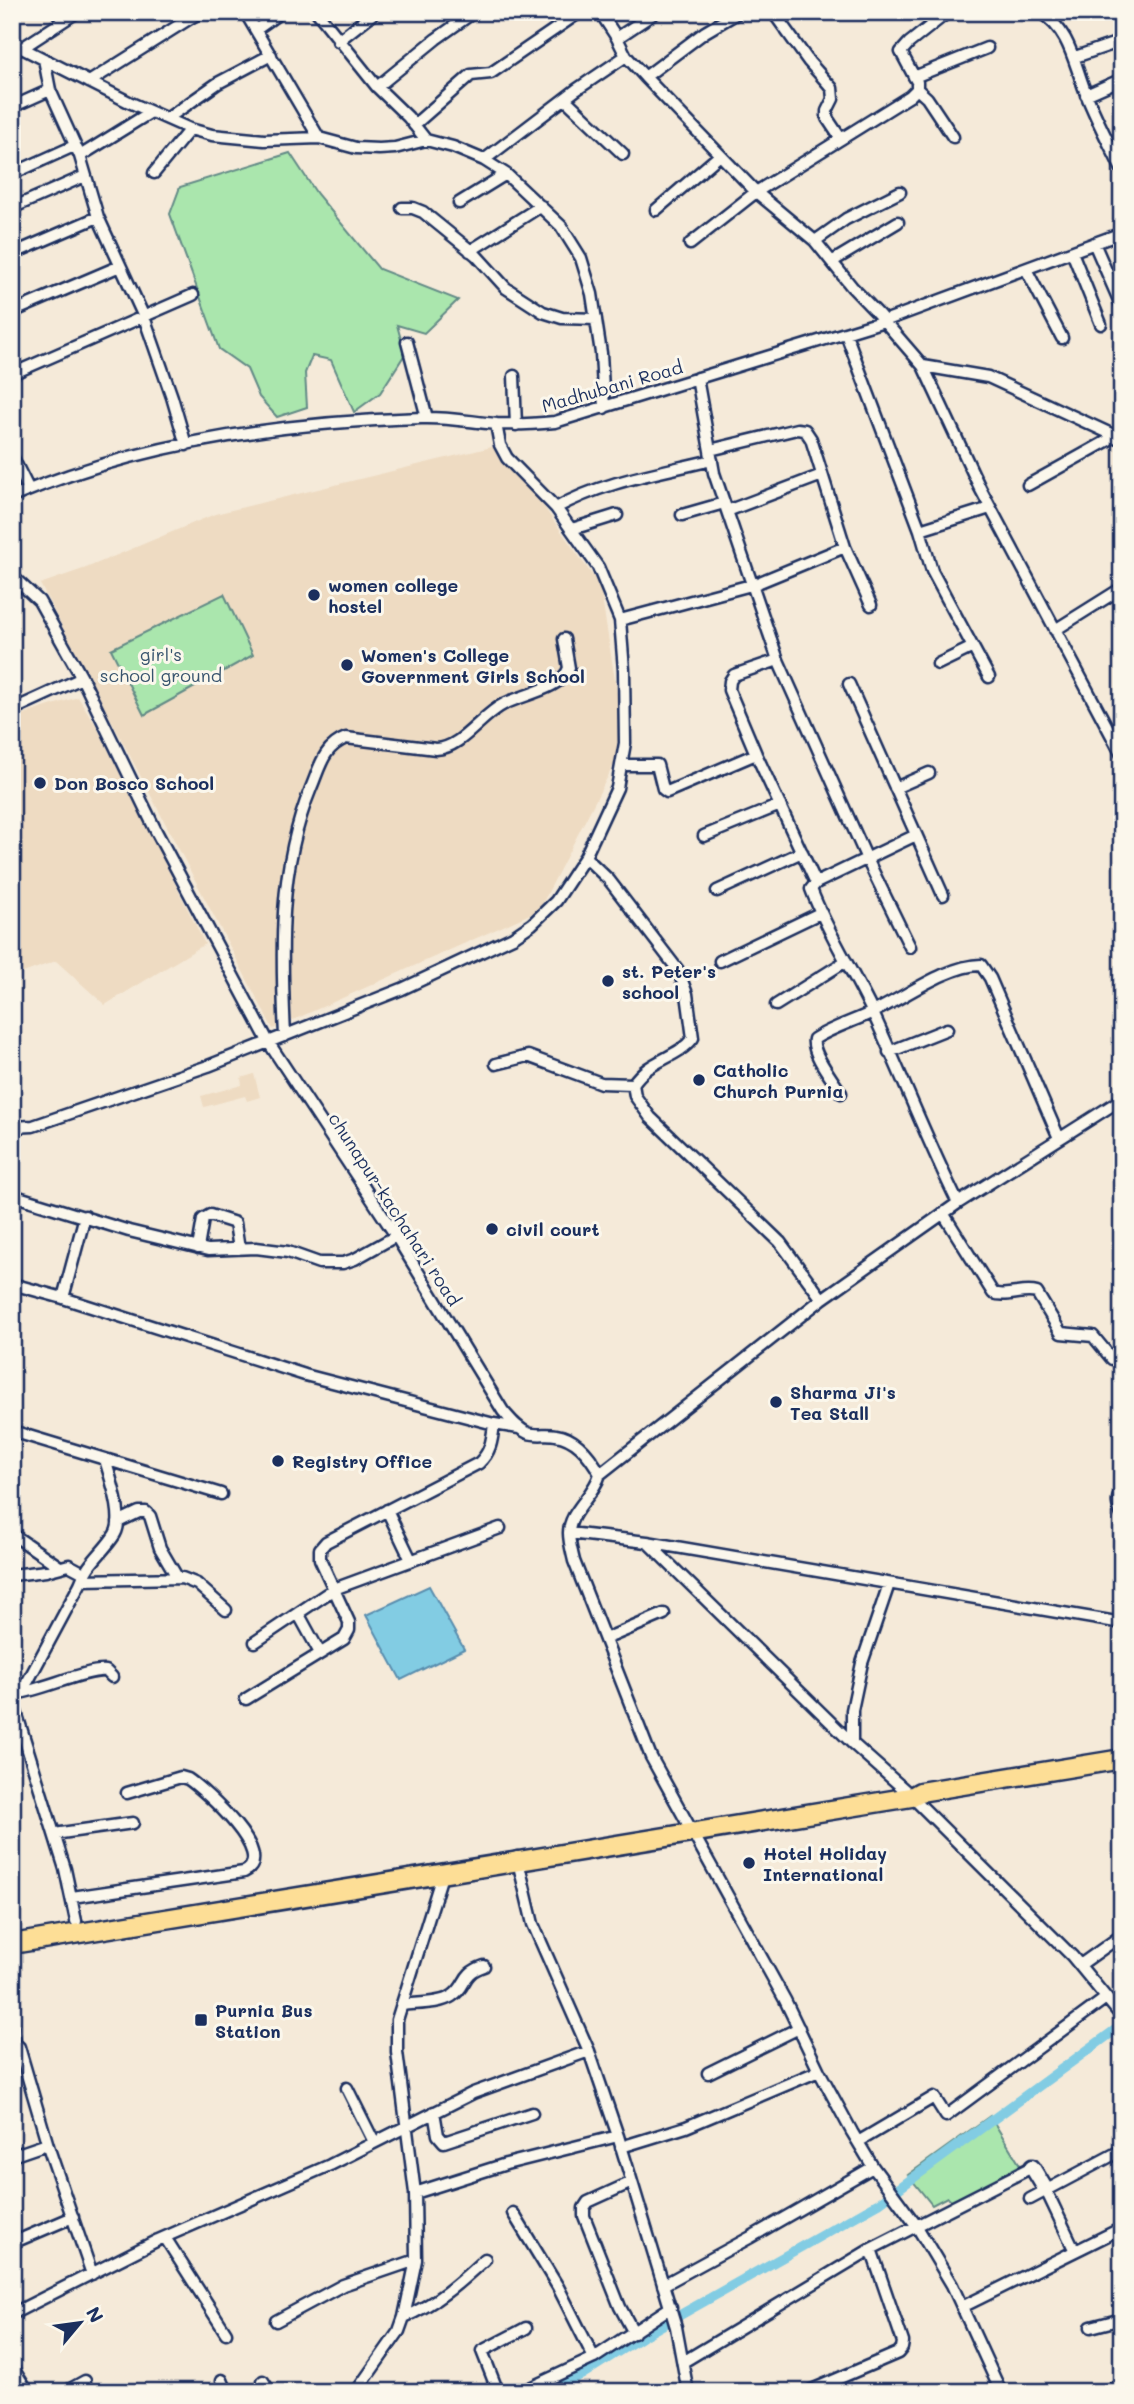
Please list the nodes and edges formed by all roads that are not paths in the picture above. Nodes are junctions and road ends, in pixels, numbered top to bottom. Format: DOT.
graph roads {
  1 [pos="77,12"];
  2 [pos="200,12"];
  3 [pos="245,12"];
  4 [pos="281,12"];
  5 [pos="317,12"];
  6 [pos="375,12"];
  7 [pos="474,12"];
  8 [pos="580,12"];
  9 [pos="600,12"];
  10 [pos="656,12"];
  11 [pos="739,12"];
  12 [pos="774,12"];
  13 [pos="948,12"];
  14 [pos="1040,12"];
  15 [pos="60,17"];
  16 [pos="257,29"];
  17 [pos="617,38"];
  18 [pos="338,41"];
  19 [pos="1122,41"];
  20 [pos="17,46"];
  21 [pos="987,48"];
  22 [pos="271,55"];
  23 [pos="626,56"];
  24 [pos="1075,57"];
  25 [pos="44,59"];
  26 [pos="645,77"];
  27 [pos="914,77"];
  28 [pos="1122,79"];
  29 [pos="89,82"];
  30 [pos="377,87"];
  31 [pos="917,89"];
  32 [pos="50,90"];
  33 [pos="1086,94"];
  34 [pos="565,99"];
  35 [pos="12,107"];
  36 [pos="151,112"];
  37 [pos="168,118"];
  38 [pos="414,125"];
  39 [pos="190,129"];
  40 [pos="953,137"];
  41 [pos="319,138"];
  42 [pos="841,139"];
  43 [pos="426,140"];
  44 [pos="77,151"];
  45 [pos="623,153"];
  46 [pos="720,155"];
  47 [pos="484,160"];
  48 [pos="1122,170"];
  49 [pos="154,173"];
  50 [pos="12,174"];
  51 [pos="506,174"];
  52 [pos="85,176"];
  53 [pos="756,192"];
  54 [pos="900,192"];
  55 [pos="459,203"];
  56 [pos="541,206"];
  57 [pos="12,208"];
  58 [pos="402,208"];
  59 [pos="656,210"];
  60 [pos="98,218"];
  61 [pos="898,222"];
  62 [pos="1122,233"];
  63 [pos="815,240"];
  64 [pos="1094,243"];
  65 [pos="690,244"];
  66 [pos="470,251"];
  67 [pos="1072,252"];
  68 [pos="12,254"];
  69 [pos="833,261"];
  70 [pos="120,266"];
  71 [pos="1026,269"];
  72 [pos="193,295"];
  73 [pos="1122,307"];
  74 [pos="12,312"];
  75 [pos="144,317"];
  76 [pos="596,319"];
  77 [pos="884,321"];
  78 [pos="1101,324"];
  79 [pos="846,334"];
  80 [pos="1062,338"];
  81 [pos="407,342"];
  82 [pos="923,366"];
  83 [pos="12,374"];
  84 [pos="514,376"];
  85 [pos="697,378"];
  86 [pos="604,408"];
  87 [pos="426,418"];
  88 [pos="496,424"];
  89 [pos="516,425"];
  90 [pos="1119,437"];
  91 [pos="186,445"];
  92 [pos="711,455"];
  93 [pos="12,456"];
  94 [pos="822,475"];
  95 [pos="1028,485"];
  96 [pos="29,490"];
  97 [pos="12,497"];
  98 [pos="726,507"];
  99 [pos="556,508"];
  100 [pos="990,508"];
  101 [pos="617,515"];
  102 [pos="681,515"];
  103 [pos="572,529"];
  104 [pos="920,530"];
  105 [pos="845,547"];
  106 [pos="12,576"];
  107 [pos="752,584"];
  108 [pos="1122,588"];
  109 [pos="871,605"];
  110 [pos="620,620"];
  111 [pos="1055,630"];
  112 [pos="564,639"];
  113 [pos="973,647"];
  114 [pos="778,660"];
  115 [pos="938,664"];
  116 [pos="989,677"];
  117 [pos="82,678"];
  118 [pos="849,684"];
  119 [pos="12,710"];
  120 [pos="755,754"];
  121 [pos="1122,755"];
  122 [pos="622,765"];
  123 [pos="929,773"];
  124 [pos="895,788"];
  125 [pos="779,805"];
  126 [pos="916,835"];
  127 [pos="704,836"];
  128 [pos="802,852"];
  129 [pos="585,857"];
  130 [pos="867,859"];
  131 [pos="816,883"];
  132 [pos="717,891"];
  133 [pos="943,895"];
  134 [pos="820,913"];
  135 [pos="909,947"];
  136 [pos="720,961"];
  137 [pos="845,961"];
  138 [pos="776,1005"];
  139 [pos="873,1013"];
  140 [pos="947,1029"];
  141 [pos="285,1036"];
  142 [pos="269,1043"];
  143 [pos="889,1052"];
  144 [pos="496,1064"];
  145 [pos="633,1084"];
  146 [pos="841,1093"];
  147 [pos="1122,1099"];
  148 [pos="12,1127"];
  149 [pos="1059,1138"];
  150 [pos="12,1195"];
  151 [pos="958,1203"];
  152 [pos="943,1213"];
  153 [pos="85,1216"];
  154 [pos="396,1236"];
  155 [pos="198,1248"];
  156 [pos="239,1248"];
  157 [pos="12,1284"];
  158 [pos="63,1298"];
  159 [pos="822,1299"];
  160 [pos="1112,1359"];
  161 [pos="494,1424"];
  162 [pos="519,1428"];
  163 [pos="12,1431"];
  164 [pos="105,1459"];
  165 [pos="600,1474"];
  166 [pos="1122,1492"];
  167 [pos="221,1494"];
  168 [pos="387,1510"];
  169 [pos="1122,1515"];
  170 [pos="118,1522"];
  171 [pos="499,1528"];
  172 [pos="569,1533"];
  173 [pos="12,1534"];
  174 [pos="647,1542"];
  175 [pos="411,1560"];
  176 [pos="60,1567"];
  177 [pos="12,1575"];
  178 [pos="83,1577"];
  179 [pos="177,1577"];
  180 [pos="889,1584"];
  181 [pos="334,1589"];
  182 [pos="226,1611"];
  183 [pos="298,1613"];
  184 [pos="664,1614"];
  185 [pos="1122,1623"];
  186 [pos="605,1639"];
  187 [pos="255,1642"];
  188 [pos="320,1653"];
  189 [pos="112,1677"];
  190 [pos="14,1697"];
  191 [pos="246,1699"];
  192 [pos="852,1743"];
  193 [pos="1122,1759"];
  194 [pos="127,1793"];
  195 [pos="912,1793"];
  196 [pos="133,1823"];
  197 [pos="689,1827"];
  198 [pos="54,1834"];
  199 [pos="517,1858"];
  200 [pos="444,1869"];
  201 [pos="72,1897"];
  202 [pos="76,1921"];
  203 [pos="12,1933"];
  204 [pos="1122,1935"];
  205 [pos="12,1944"];
  206 [pos="1080,1965"];
  207 [pos="484,1966"];
  208 [pos="1106,1998"];
  209 [pos="402,2005"];
  210 [pos="1121,2017"];
  211 [pos="12,2020"];
  212 [pos="799,2028"];
  213 [pos="14,2042"];
  214 [pos="589,2051"];
  215 [pos="819,2071"];
  216 [pos="708,2073"];
  217 [pos="347,2088"];
  218 [pos="434,2112"];
  219 [pos="532,2113"];
  220 [pos="408,2126"];
  221 [pos="620,2141"];
  222 [pos="374,2142"];
  223 [pos="858,2142"];
  224 [pos="47,2144"];
  225 [pos="1122,2150"];
  226 [pos="12,2156"];
  227 [pos="873,2167"];
  228 [pos="1032,2167"];
  229 [pos="632,2182"];
  230 [pos="1046,2190"];
  231 [pos="415,2193"];
  232 [pos="1030,2199"];
  233 [pos="513,2213"];
  234 [pos="73,2217"];
  235 [pos="916,2225"];
  236 [pos="1122,2228"];
  237 [pos="166,2239"];
  238 [pos="12,2243"];
  239 [pos="871,2249"];
  240 [pos="1074,2251"];
  241 [pos="485,2259"];
  242 [pos="416,2260"];
  243 [pos="92,2274"];
  244 [pos="663,2285"];
  245 [pos="962,2307"];
  246 [pos="671,2310"];
  247 [pos="12,2314"];
  248 [pos="404,2317"];
  249 [pos="1122,2319"];
  250 [pos="276,2321"];
  251 [pos="1091,2327"];
  252 [pos="526,2328"];
  253 [pos="226,2333"];
  254 [pos="634,2333"];
  255 [pos="594,2358"];
  256 [pos="683,2362"];
  257 [pos="12,2367"];
  258 [pos="222,2380"];
  259 [pos="85,2381"];
  260 [pos="263,2381"];
  261 [pos="363,2381"];
  262 [pos="1122,2385"];
  263 [pos="28,2392"];
  264 [pos="65,2392"];
  265 [pos="227,2392"];
  266 [pos="270,2392"];
  267 [pos="356,2392"];
  268 [pos="371,2392"];
  269 [pos="498,2392"];
  270 [pos="521,2392"];
  271 [pos="688,2392"];
  272 [pos="807,2392"];
  273 [pos="1002,2392"];
  274 [pos="1104,2392"];
  1 -- 15 [label="street"];
  2 -- 29 [label="street"];
  3 -- 16 [label="street"];
  4 -- 16 [label="street"];
  5 -- 18 [label="street"];
  6 -- 18 [label="street"];
  7 -- 30 [label="street"];
  8 -- 38 [label="street"];
  9 -- 17 [label="street"];
  10 -- 17 [label="street"];
  11 -- 26 [label="street"];
  12 -- 42 [label="street"];
  13 -- 27 [label="street"];
  14 -- 24 [label="street"];
  15 -- 20 [label="street"];
  16 -- 22 [label="street"];
  17 -- 23 [label="street"];
  18 -- 30 [label="street"];
  19 -- 24 [label="street"];
  20 -- 25 [label="street"];
  21 -- 27 [label="street"];
  22 -- 37 [label="street"];
  22 -- 41 [label="street"];
  23 -- 26 [label="street"];
  23 -- 34 [label="street"];
  24 -- 33 [label="street"];
  25 -- 29 [label="street"];
  25 -- 32 [label="street"];
  26 -- 46 [label="street"];
  27 -- 31 [label="street"];
  28 -- 33 [label="street"];
  29 -- 36 [label="street"];
  30 -- 38 [label="street"];
  31 -- 40 [label="street"];
  31 -- 42 [label="street"];
  32 -- 35 [label="street"];
  32 -- 44 [label="street"];
  33 -- 48 [label="street"];
  34 -- 45 [label="street"];
  34 -- 47 [label="street"];
  36 -- 37 [label="street"];
  36 -- 44 [label="street"];
  37 -- 39 [label="street"];
  38 -- 43 [label="street"];
  39 -- 41 [label="street"];
  39 -- 49 [label="street"];
  41 -- 43 [label="street"];
  42 -- 53 [label="street"];
  43 -- 47 [label="street"];
  44 -- 50 [label="street"];
  44 -- 52 [label="street"];
  46 -- 53 [label="street"];
  46 -- 59 [label="street"];
  47 -- 51 [label="street"];
  51 -- 55 [label="street"];
  51 -- 56 [label="street"];
  52 -- 57 [label="street"];
  52 -- 60 [label="street"];
  53 -- 63 [label="street"];
  53 -- 65 [label="street"];
  54 -- 63 [label="street"];
  56 -- 66 [label="street"];
  56 -- 76 [label="street"];
  58 -- 66 [label="street"];
  60 -- 68 [label="street"];
  60 -- 70 [label="street"];
  61 -- 69 [label="street"];
  62 -- 64 [label="street, Madhubani Road"];
  63 -- 69 [label="street"];
  64 -- 67 [label="street, Madhubani Road"];
  64 -- 73 [label="street"];
  66 -- 76 [label="street"];
  67 -- 71 [label="street, Madhubani Road"];
  67 -- 78 [label="street"];
  69 -- 77 [label="street"];
  70 -- 74 [label="street"];
  70 -- 75 [label="street"];
  71 -- 77 [label="street, Madhubani Road"];
  71 -- 80 [label="street"];
  72 -- 75 [label="street"];
  75 -- 83 [label="street"];
  75 -- 91 [label="street"];
  76 -- 86 [label="street"];
  77 -- 79 [label="street, Madhubani Road"];
  77 -- 82 [label="street"];
  79 -- 85 [label="street, Madhubani Road"];
  79 -- 104 [label="street"];
  81 -- 87 [label="street"];
  82 -- 90 [label="street"];
  82 -- 100 [label="street"];
  84 -- 89 [label="street"];
  85 -- 86 [label="street, Madhubani Road"];
  85 -- 92 [label="street"];
  86 -- 89 [label="street, Madhubani Road"];
  87 -- 88 [label="street, Madhubani Road"];
  87 -- 91 [label="street, Madhubani Road"];
  88 -- 89 [label="street, Madhubani Road"];
  88 -- 99 [label="street"];
  90 -- 95 [label="street"];
  91 -- 96 [label="street, Madhubani Road"];
  92 -- 94 [label="street"];
  92 -- 98 [label="street"];
  92 -- 99 [label="street"];
  93 -- 96 [label="street"];
  94 -- 98 [label="street"];
  94 -- 105 [label="street"];
  96 -- 97 [label="street, Madhubani Road"];
  98 -- 102 [label="street"];
  98 -- 107 [label="street"];
  99 -- 103 [label="street"];
  100 -- 104 [label="street"];
  100 -- 111 [label="street"];
  101 -- 103 [label="street"];
  103 -- 110 [label="street"];
  104 -- 113 [label="street"];
  105 -- 107 [label="street"];
  105 -- 109 [label="street"];
  106 -- 117 [label="street, chunapur-kachahari road"];
  107 -- 110 [label="street"];
  107 -- 114 [label="street"];
  108 -- 111 [label="street"];
  110 -- 122 [label="street"];
  111 -- 121 [label="street"];
  112 -- 141 [label="street"];
  113 -- 115 [label="street"];
  113 -- 116 [label="street"];
  114 -- 120 [label="street"];
  114 -- 130 [label="street"];
  117 -- 119 [label="street"];
  117 -- 142 [label="street, chunapur-kachahari road"];
  118 -- 124 [label="street"];
  120 -- 122 [label="street"];
  120 -- 125 [label="street"];
  122 -- 129 [label="street"];
  123 -- 124 [label="street"];
  124 -- 126 [label="street"];
  125 -- 127 [label="street"];
  125 -- 128 [label="street"];
  126 -- 130 [label="street"];
  126 -- 133 [label="street"];
  128 -- 131 [label="street"];
  128 -- 132 [label="street"];
  129 -- 141 [label="street"];
  129 -- 145 [label="street"];
  130 -- 131 [label="street"];
  130 -- 135 [label="street"];
  131 -- 134 [label="street"];
  134 -- 136 [label="street"];
  134 -- 137 [label="street"];
  137 -- 138 [label="street"];
  137 -- 139 [label="street"];
  139 -- 143 [label="street"];
  139 -- 146 [label="street"];
  139 -- 149 [label="street"];
  140 -- 143 [label="street"];
  141 -- 142 [label="street"];
  142 -- 148 [label="street"];
  142 -- 154 [label="street, chunapur-kachahari road"];
  143 -- 151 [label="street"];
  144 -- 145 [label="street"];
  145 -- 159 [label="street"];
  147 -- 149 [label="street"];
  149 -- 151 [label="street"];
  150 -- 153 [label="street"];
  151 -- 152 [label="street"];
  152 -- 159 [label="street"];
  152 -- 160 [label="street"];
  153 -- 155 [label="street"];
  153 -- 158 [label="street"];
  154 -- 156 [label="street"];
  154 -- 162 [label="street, chunapur-kachahari road"];
  155 -- 156 [label="street"];
  155 -- 156 [label="street"];
  157 -- 158 [label="street"];
  158 -- 161 [label="street"];
  159 -- 165 [label="street"];
  161 -- 162 [label="street"];
  161 -- 168 [label="street"];
  162 -- 165 [label="street"];
  163 -- 164 [label="street"];
  164 -- 167 [label="street"];
  164 -- 170 [label="street"];
  165 -- 172 [label="street"];
  166 -- 169 [label="street"];
  168 -- 175 [label="street"];
  168 -- 181 [label="street"];
  170 -- 178 [label="street"];
  170 -- 179 [label="street"];
  171 -- 175 [label="street"];
  172 -- 174 [label="street"];
  172 -- 186 [label="street"];
  173 -- 176 [label="street"];
  174 -- 180 [label="street"];
  174 -- 192 [label="street"];
  175 -- 181 [label="street"];
  176 -- 177 [label="street"];
  176 -- 178 [label="street"];
  178 -- 179 [label="street"];
  178 -- 190 [label="street"];
  179 -- 182 [label="street"];
  180 -- 185 [label="street"];
  180 -- 192 [label="street"];
  181 -- 183 [label="street"];
  181 -- 188 [label="street"];
  183 -- 187 [label="street"];
  183 -- 188 [label="street"];
  184 -- 186 [label="street"];
  186 -- 197 [label="street"];
  188 -- 191 [label="street"];
  189 -- 190 [label="street"];
  190 -- 198 [label="street"];
  192 -- 195 [label="street"];
  193 -- 195 [label="highway"];
  194 -- 201 [label="street"];
  195 -- 197 [label="highway"];
  195 -- 206 [label="street"];
  196 -- 198 [label="street"];
  197 -- 199 [label="highway"];
  197 -- 212 [label="street"];
  198 -- 201 [label="street"];
  199 -- 200 [label="highway"];
  199 -- 214 [label="street"];
  200 -- 202 [label="highway"];
  200 -- 205 [label="highway"];
  200 -- 209 [label="street"];
  201 -- 202 [label="street"];
  202 -- 203 [label="highway"];
  204 -- 206 [label="street"];
  206 -- 208 [label="street"];
  207 -- 209 [label="street"];
  208 -- 210 [label="street"];
  208 -- 223 [label="street"];
  209 -- 220 [label="street"];
  211 -- 213 [label="street"];
  212 -- 215 [label="street"];
  212 -- 216 [label="street"];
  213 -- 224 [label="street"];
  214 -- 218 [label="street"];
  214 -- 221 [label="street"];
  215 -- 221 [label="street"];
  215 -- 223 [label="street"];
  217 -- 222 [label="street"];
  218 -- 219 [label="street"];
  218 -- 220 [label="street"];
  220 -- 222 [label="street"];
  220 -- 231 [label="street"];
  221 -- 229 [label="street"];
  221 -- 231 [label="street"];
  222 -- 237 [label="street"];
  223 -- 227 [label="street"];
  224 -- 226 [label="street"];
  224 -- 234 [label="street"];
  225 -- 230 [label="street"];
  227 -- 235 [label="street"];
  227 -- 244 [label="street"];
  228 -- 230 [label="street"];
  228 -- 235 [label="street"];
  229 -- 244 [label="street"];
  229 -- 254 [label="street"];
  230 -- 232 [label="street"];
  230 -- 240 [label="street"];
  231 -- 242 [label="street"];
  233 -- 255 [label="street"];
  234 -- 238 [label="street"];
  234 -- 243 [label="street"];
  235 -- 239 [label="street"];
  235 -- 245 [label="street"];
  236 -- 240 [label="street"];
  237 -- 243 [label="street"];
  237 -- 253 [label="street"];
  239 -- 256 [label="street"];
  239 -- 272 [label="street"];
  240 -- 245 [label="street"];
  241 -- 248 [label="street"];
  242 -- 248 [label="street"];
  242 -- 250 [label="street"];
  243 -- 247 [label="street"];
  244 -- 246 [label="street"];
  245 -- 273 [label="street"];
  246 -- 254 [label="street"];
  246 -- 256 [label="street"];
  248 -- 261 [label="street"];
  249 -- 251 [label="street"];
  252 -- 269 [label="street"];
  254 -- 255 [label="street"];
  255 -- 270 [label="street"];
  256 -- 271 [label="street"];
  257 -- 263 [label="street"];
  258 -- 265 [label="street"];
  259 -- 264 [label="street"];
  260 -- 266 [label="street"];
  261 -- 267 [label="street"];
  261 -- 268 [label="street"];
  262 -- 274 [label="street"];
}
